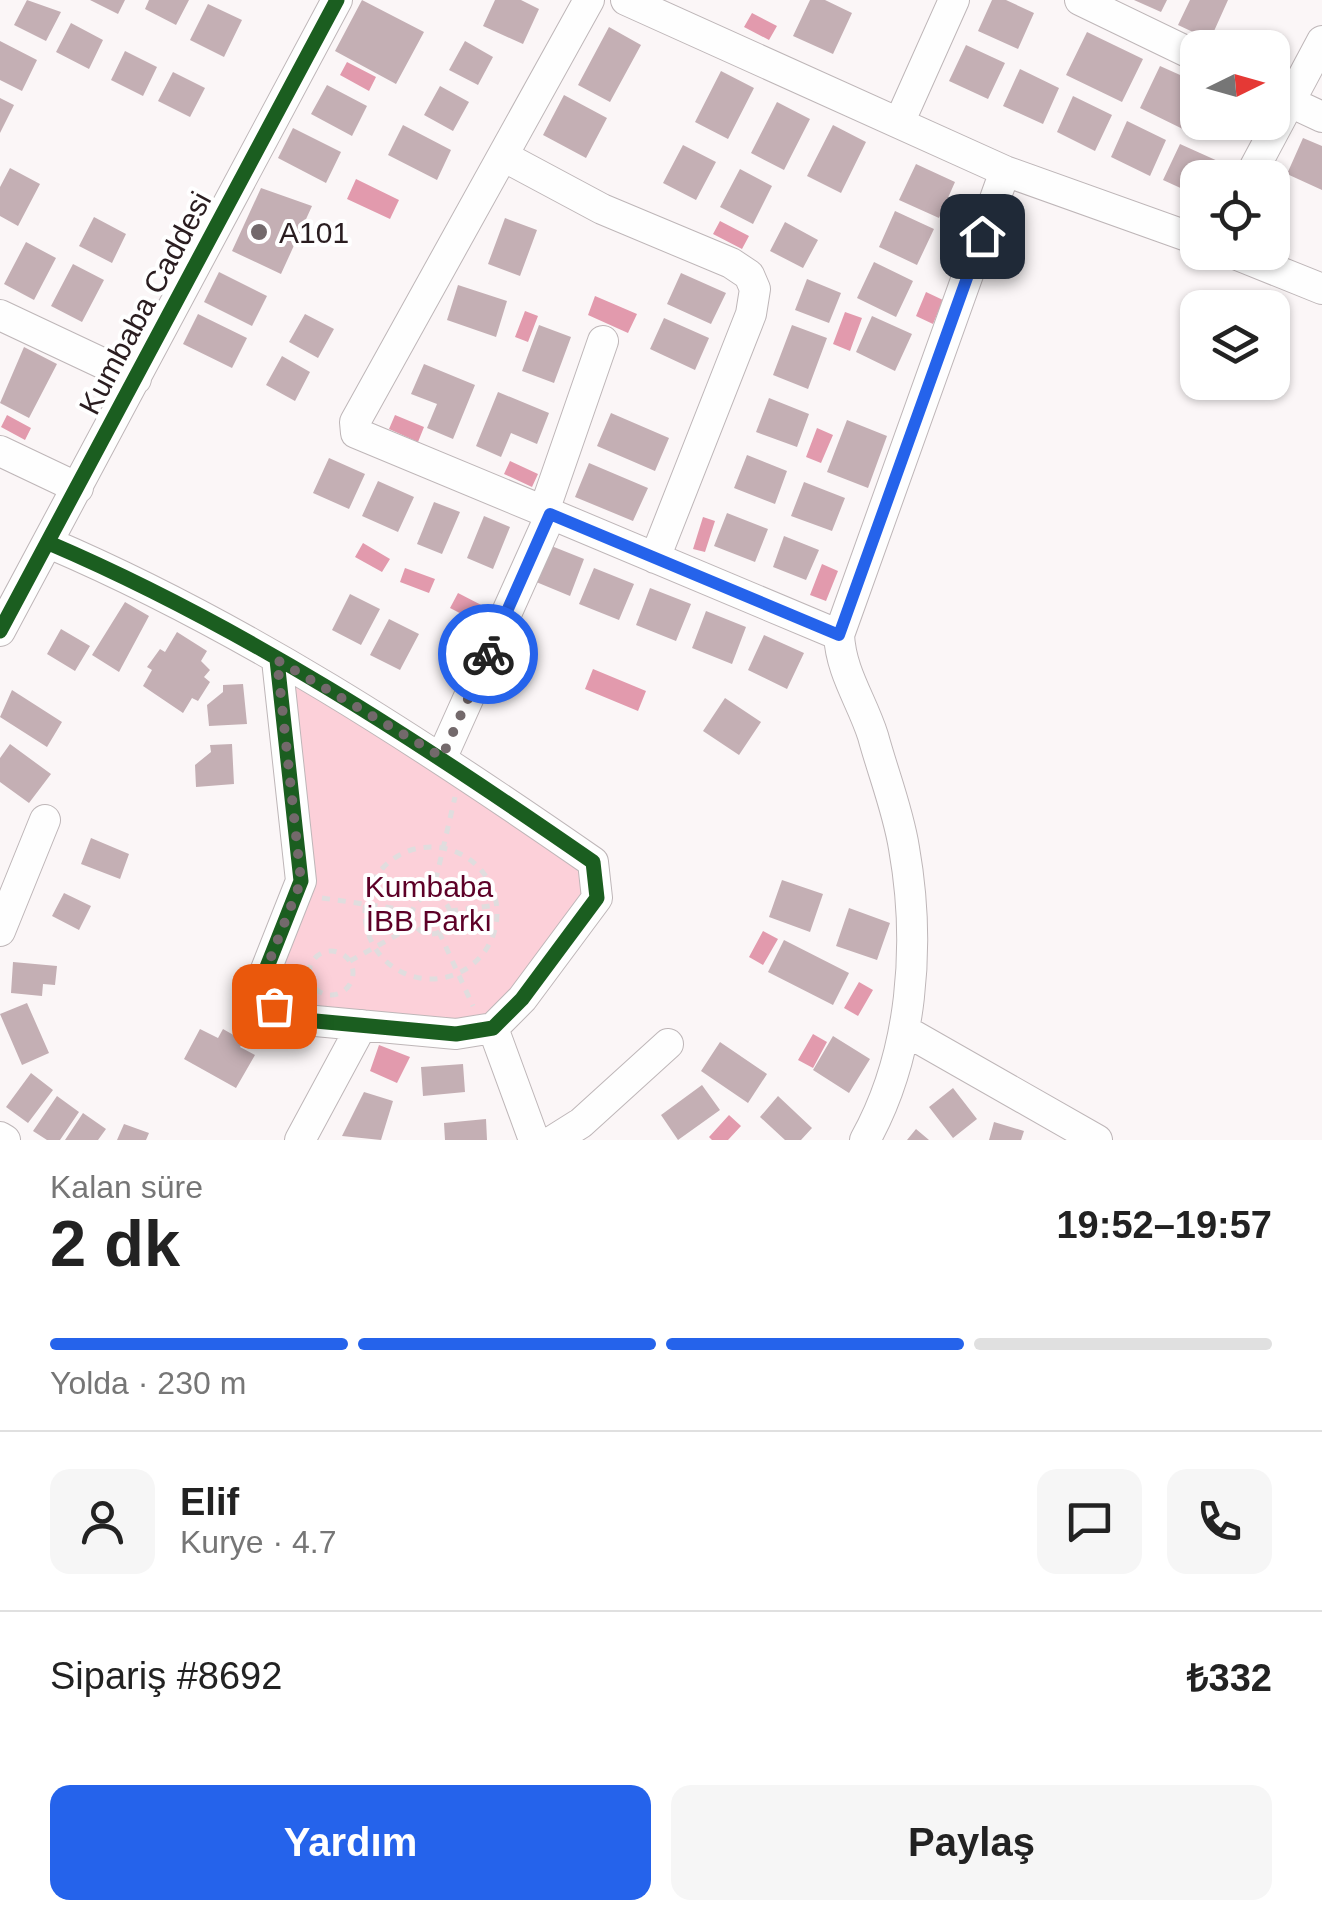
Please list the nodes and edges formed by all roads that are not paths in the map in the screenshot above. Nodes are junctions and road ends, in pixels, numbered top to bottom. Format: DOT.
graph roads {
  1 [pos="337,0"];
  2 [pos="589,0"];
  3 [pos="626,0"];
  4 [pos="954,0"];
  5 [pos="1080,0"];
  6 [pos="1322,41"];
  7 [pos="1180,48"];
  8 [pos="1290,87"];
  9 [pos="1290,102"];
  10 [pos="1322,118"];
  11 [pos="899,123"];
  12 [pos="503,156"];
  13 [pos="1005,171"];
  14 [pos="1180,234"];
  15 [pos="1275,270"];
  16 [pos="1322,289"];
  17 [pos="0,316"];
  18 [pos="603,342"];
  19 [pos="136,379"];
  20 [pos="0,451"];
  21 [pos="78,488"];
  22 [pos="547,512"];
  23 [pos="49,543"];
  24 [pos="656,558"];
  25 [pos="0,631"];
  26 [pos="839,635"];
  27 [pos="277,660"];
  28 [pos="451,763"];
  29 [pos="45,820"];
  30 [pos="0,931"];
  31 [pos="362,1025"];
  32 [pos="489,1029"];
  33 [pos="904,1030"];
  34 [pos="668,1044"];
  35 [pos="300,1140"];
  36 [pos="534,1140"];
  37 [pos="554,1140"];
  38 [pos="865,1140"];
  39 [pos="1097,1140"];
  1 -- 19 [label="street, Kumbaba Caddesi"];
  2 -- 12 [label="street"];
  3 -- 11 [label="street"];
  4 -- 11 [label="street"];
  5 -- 7 [label="street"];
  6 -- 8 [label="street"];
  9 -- 10 [label="street"];
  11 -- 13 [label="street"];
  12 -- 22 [label="street"];
  12 -- 24 [label="street"];
  13 -- 14 [label="street"];
  13 -- 26 [label="street"];
  15 -- 16 [label="street"];
  17 -- 19 [label="street"];
  18 -- 22 [label="street"];
  19 -- 21 [label="street, Kumbaba Caddesi"];
  20 -- 21 [label="street"];
  21 -- 23 [label="street, Kumbaba Caddesi"];
  22 -- 24 [label="street"];
  22 -- 28 [label="street"];
  23 -- 25 [label="street, Kumbaba Caddesi"];
  23 -- 27 [label="street"];
  24 -- 26 [label="street"];
  26 -- 33 [label="street"];
  27 -- 28 [label="street"];
  27 -- 31 [label="street"];
  28 -- 32 [label="street"];
  29 -- 30 [label="street"];
  31 -- 32 [label="street"];
  31 -- 35 [label="street"];
  32 -- 36 [label="street"];
  33 -- 38 [label="street"];
  33 -- 39 [label="street"];
  34 -- 37 [label="street"];
}
